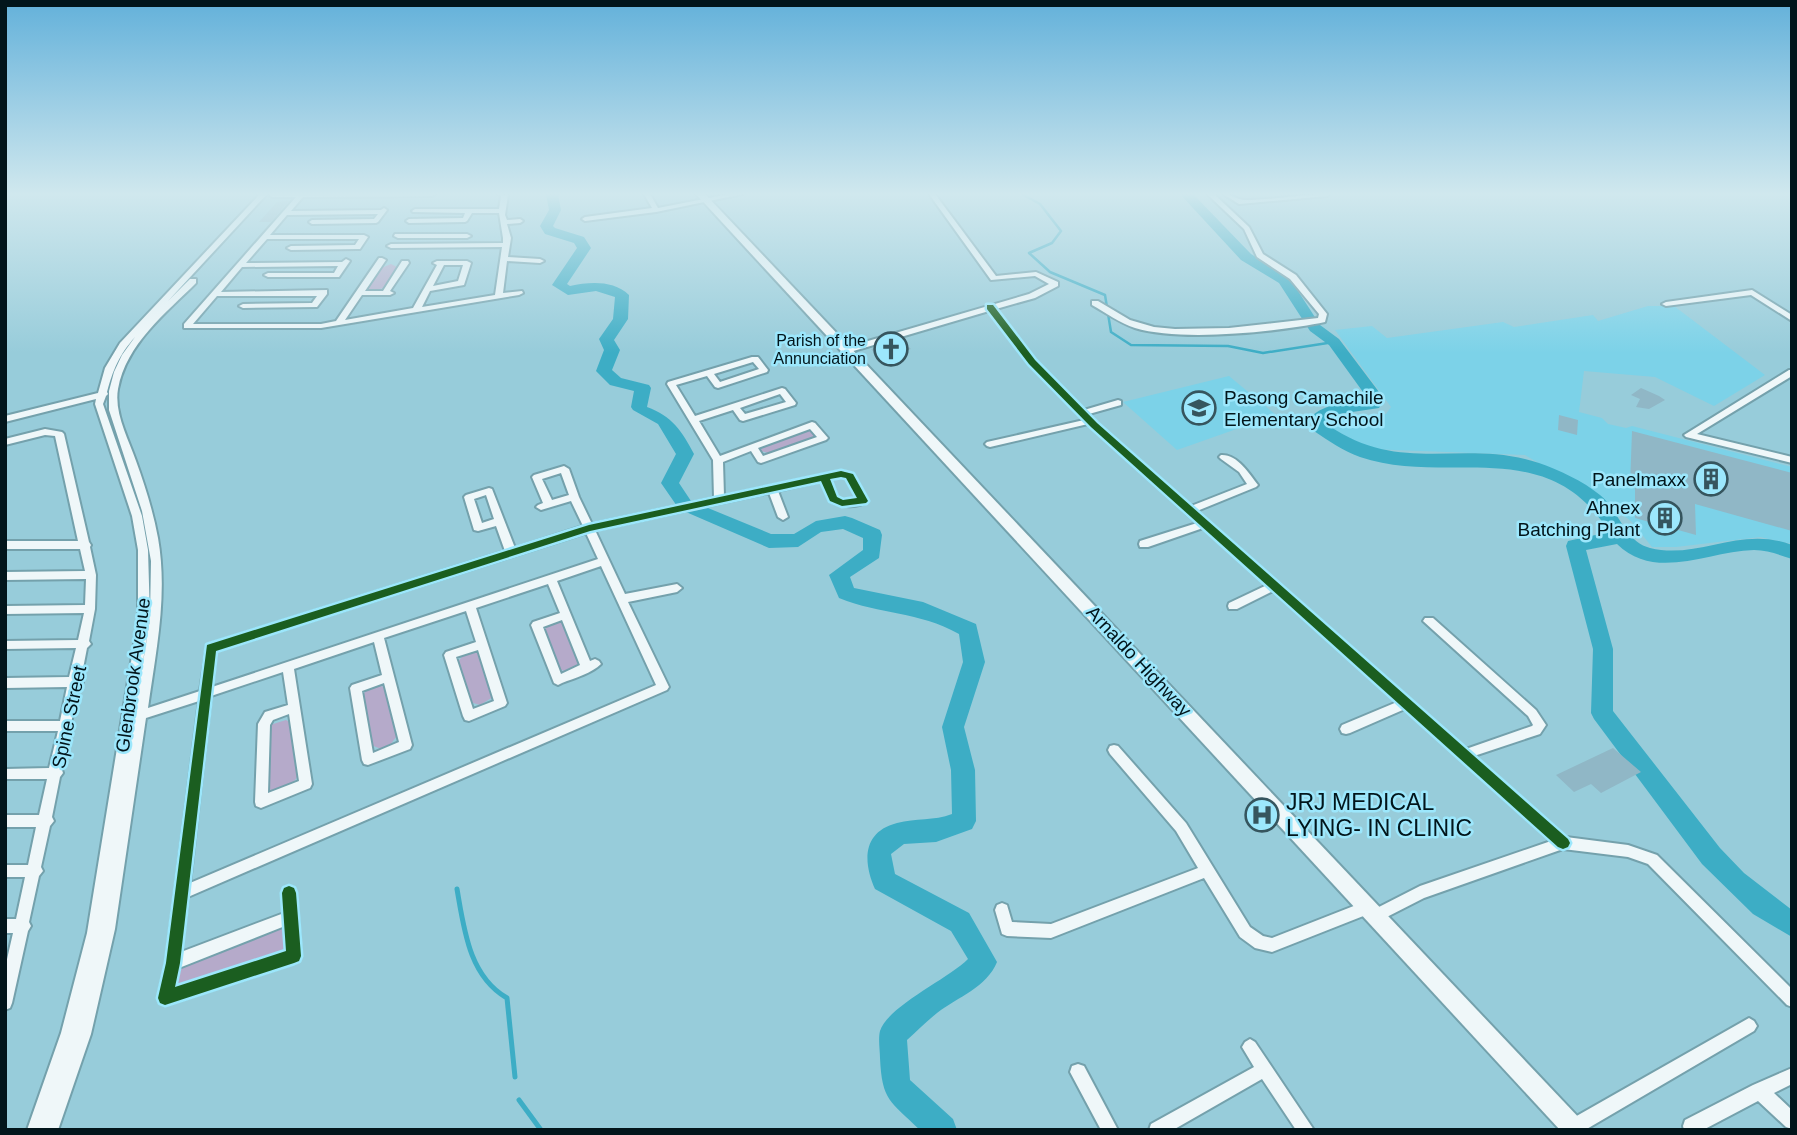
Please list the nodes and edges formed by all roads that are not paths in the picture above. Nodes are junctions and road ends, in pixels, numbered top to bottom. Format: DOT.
graph roads {
  1 [pos="222,247"];
  2 [pos="256,247"];
  3 [pos="292,247"];
  4 [pos="357,247"];
  5 [pos="391,247"];
  6 [pos="427,247"];
  7 [pos="506,247"];
  8 [pos="750,247"];
  9 [pos="971,247"];
  10 [pos="1256,247"];
  11 [pos="504,259"];
  12 [pos="540,261"];
  13 [pos="277,264"];
  14 [pos="241,265"];
  15 [pos="428,289"];
  16 [pos="359,293"];
  17 [pos="519,293"];
  18 [pos="215,294"];
  19 [pos="253,294"];
  20 [pos="499,296"];
  21 [pos="1095,303"];
  22 [pos="1666,304"];
  23 [pos="990,307"];
  24 [pos="416,310"];
  25 [pos="1792,319"];
  26 [pos="338,324"];
  27 [pos="847,350"];
  28 [pos="1792,372"];
  29 [pos="709,373"];
  30 [pos="106,398"];
  31 [pos="1118,403"];
  32 [pos="735,407"];
  33 [pos="1086,417"];
  34 [pos="693,420"];
  35 [pos="5,422"];
  36 [pos="5,442"];
  37 [pos="990,444"];
  38 [pos="753,447"];
  39 [pos="1224,457"];
  40 [pos="718,460"];
  41 [pos="1792,460"];
  42 [pos="825,478"];
  43 [pos="773,489"];
  44 [pos="574,496"];
  45 [pos="719,501"];
  46 [pos="1189,510"];
  47 [pos="783,517"];
  48 [pos="499,521"];
  49 [pos="1204,524"];
  50 [pos="589,528"];
  51 [pos="1144,544"];
  52 [pos="5,545"];
  53 [pos="86,545"];
  54 [pos="511,552"];
  55 [pos="604,561"];
  56 [pos="92,575"];
  57 [pos="5,576"];
  58 [pos="551,578"];
  59 [pos="1274,586"];
  60 [pos="677,588"];
  61 [pos="622,599"];
  62 [pos="470,605"];
  63 [pos="1233,606"];
  64 [pos="90,609"];
  65 [pos="5,610"];
  66 [pos="566,615"];
  67 [pos="1429,621"];
  68 [pos="378,636"];
  69 [pos="85,644"];
  70 [pos="482,644"];
  71 [pos="5,645"];
  72 [pos="288,666"];
  73 [pos="389,677"];
  74 [pos="76,682"];
  75 [pos="5,683"];
  76 [pos="206,693"];
  77 [pos="1405,704"];
  78 [pos="293,708"];
  79 [pos="141,715"];
  80 [pos="5,726"];
  81 [pos="67,726"];
  82 [pos="1346,729"];
  83 [pos="1114,750"];
  84 [pos="1463,755"];
  85 [pos="57,773"];
  86 [pos="5,774"];
  87 [pos="5,821"];
  88 [pos="47,821"];
  89 [pos="1563,844"];
  90 [pos="5,871"];
  91 [pos="36,871"];
  92 [pos="1206,871"];
  93 [pos="181,893"];
  94 [pos="289,893"];
  95 [pos="1002,910"];
  96 [pos="1373,911"];
  97 [pos="291,917"];
  98 [pos="5,926"];
  99 [pos="24,926"];
  100 [pos="173,963"];
  101 [pos="6,994"];
  102 [pos="1792,1000"];
  103 [pos="1749,1026"];
  104 [pos="1250,1047"];
  105 [pos="1265,1069"];
  106 [pos="1078,1072"];
  107 [pos="1792,1076"];
  108 [pos="1759,1091"];
  109 [pos="1792,1121"];
  110 [pos="1572,1129"];
  111 [pos="35,1130"];
  112 [pos="50,1130"];
  113 [pos="1110,1130"];
  114 [pos="1157,1130"];
  115 [pos="1306,1130"];
  116 [pos="1695,1130"];
  1 -- 30 [label="street"];
  2 -- 14 [label="street"];
  3 -- 4 [label="street"];
  5 -- 6 [label="street"];
  7 -- 11 [label="street"];
  8 -- 27 [label="main road, Arnaldo Highway"];
  9 -- 23 [label="street"];
  10 -- 21 [label="street"];
  11 -- 12 [label="street"];
  11 -- 20 [label="street"];
  13 -- 13 [label="street"];
  13 -- 14 [label="street"];
  14 -- 18 [label="street"];
  15 -- 15 [label="street"];
  15 -- 24 [label="street"];
  16 -- 16 [label="street"];
  16 -- 26 [label="street"];
  17 -- 20 [label="street"];
  18 -- 19 [label="street"];
  18 -- 26 [label="street"];
  19 -- 19 [label="street"];
  20 -- 24 [label="street"];
  22 -- 25 [label="street"];
  23 -- 27 [label="street"];
  23 -- 33 [label="street"];
  24 -- 26 [label="street"];
  27 -- 96 [label="main road, Arnaldo Highway"];
  28 -- 41 [label="street"];
  29 -- 29 [label="street"];
  29 -- 34 [label="street"];
  30 -- 35 [label="street"];
  30 -- 79 [label="street, Glenbrook Avenue"];
  30 -- 111 [label="street, Glenbrook Avenue"];
  31 -- 33 [label="street"];
  32 -- 32 [label="street"];
  32 -- 34 [label="street"];
  33 -- 37 [label="street"];
  33 -- 46 [label="street"];
  34 -- 40 [label="street"];
  36 -- 53 [label="street, Spine Street"];
  38 -- 38 [label="street"];
  38 -- 40 [label="street"];
  39 -- 46 [label="street"];
  40 -- 45 [label="street"];
  42 -- 43 [label="street"];
  43 -- 45 [label="street"];
  43 -- 47 [label="street"];
  44 -- 44 [label="street"];
  44 -- 50 [label="street"];
  45 -- 50 [label="street"];
  46 -- 49 [label="street"];
  48 -- 54 [label="street"];
  49 -- 51 [label="street"];
  49 -- 59 [label="street"];
  50 -- 54 [label="street"];
  50 -- 55 [label="street"];
  52 -- 53 [label="street"];
  53 -- 56 [label="street, Spine Street"];
  54 -- 76 [label="street"];
  55 -- 58 [label="street"];
  55 -- 61 [label="street"];
  56 -- 57 [label="street"];
  56 -- 64 [label="street, Spine Street"];
  58 -- 62 [label="street"];
  58 -- 66 [label="street"];
  59 -- 63 [label="street"];
  59 -- 77 [label="street"];
  60 -- 61 [label="street"];
  61 -- 93 [label="street"];
  62 -- 68 [label="street"];
  62 -- 70 [label="street"];
  64 -- 65 [label="street"];
  64 -- 69 [label="street, Spine Street"];
  66 -- 66 [label="street"];
  67 -- 84 [label="street"];
  68 -- 72 [label="street"];
  68 -- 73 [label="street"];
  69 -- 71 [label="street"];
  69 -- 74 [label="street, Spine Street"];
  70 -- 70 [label="street"];
  72 -- 76 [label="street"];
  72 -- 78 [label="street"];
  73 -- 73 [label="street"];
  74 -- 75 [label="street"];
  74 -- 81 [label="street, Spine Street"];
  76 -- 79 [label="street"];
  76 -- 93 [label="street"];
  77 -- 82 [label="street"];
  77 -- 84 [label="street"];
  78 -- 78 [label="street"];
  79 -- 112 [label="street, Glenbrook Avenue"];
  80 -- 81 [label="street"];
  81 -- 85 [label="street, Spine Street"];
  83 -- 92 [label="street"];
  84 -- 89 [label="street"];
  85 -- 86 [label="street"];
  85 -- 88 [label="street, Spine Street"];
  87 -- 88 [label="street"];
  88 -- 91 [label="street, Spine Street"];
  89 -- 96 [label="street"];
  89 -- 102 [label="street"];
  90 -- 91 [label="street"];
  91 -- 99 [label="street, Spine Street"];
  92 -- 95 [label="street"];
  92 -- 96 [label="street"];
  93 -- 100 [label="street"];
  94 -- 97 [label="street"];
  96 -- 110 [label="main road, Arnaldo Highway"];
  97 -- 100 [label="street"];
  97 -- 100 [label="street"];
  98 -- 99 [label="street"];
  99 -- 101 [label="street, Spine Street"];
  103 -- 110 [label="street"];
  104 -- 105 [label="street"];
  105 -- 114 [label="street"];
  105 -- 115 [label="street"];
  106 -- 113 [label="street"];
  107 -- 108 [label="street"];
  108 -- 109 [label="street"];
  108 -- 116 [label="street"];
}
